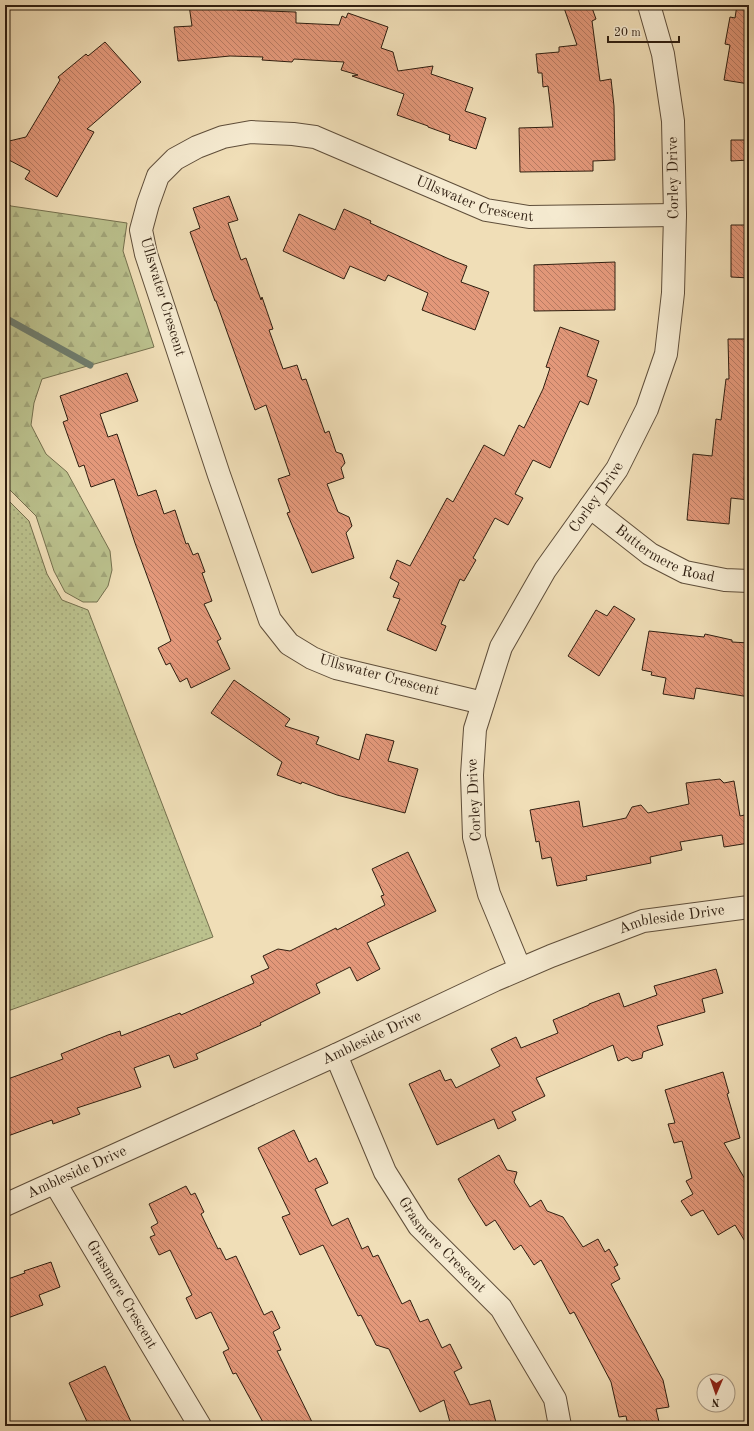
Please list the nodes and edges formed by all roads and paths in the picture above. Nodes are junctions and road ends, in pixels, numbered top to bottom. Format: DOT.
graph roads {
  1 [pos="649,5"];
  2 [pos="675,215"];
  3 [pos="590,507"];
  4 [pos="749,581"];
  5 [pos="483,703"];
  6 [pos="749,907"];
  7 [pos="520,969"];
  8 [pos="336,1055"];
  9 [pos="56,1183"];
  10 [pos="5,1205"];
  11 [pos="200,1426"];
  12 [pos="560,1426"];
  1 -- 2 [label="street, Corley Drive"];
  2 -- 3 [label="street, Corley Drive"];
  2 -- 5 [label="street, Ullswater Crescent"];
  3 -- 4 [label="street, Buttermere Road"];
  3 -- 5 [label="street, Corley Drive"];
  5 -- 7 [label="street, Corley Drive"];
  6 -- 7 [label="street, Ambleside Drive"];
  7 -- 8 [label="street, Ambleside Drive"];
  8 -- 9 [label="street, Ambleside Drive"];
  8 -- 12 [label="street, Grasmere Crescent"];
  9 -- 10 [label="street, Ambleside Drive"];
  9 -- 11 [label="street, Grasmere Crescent"];
}
